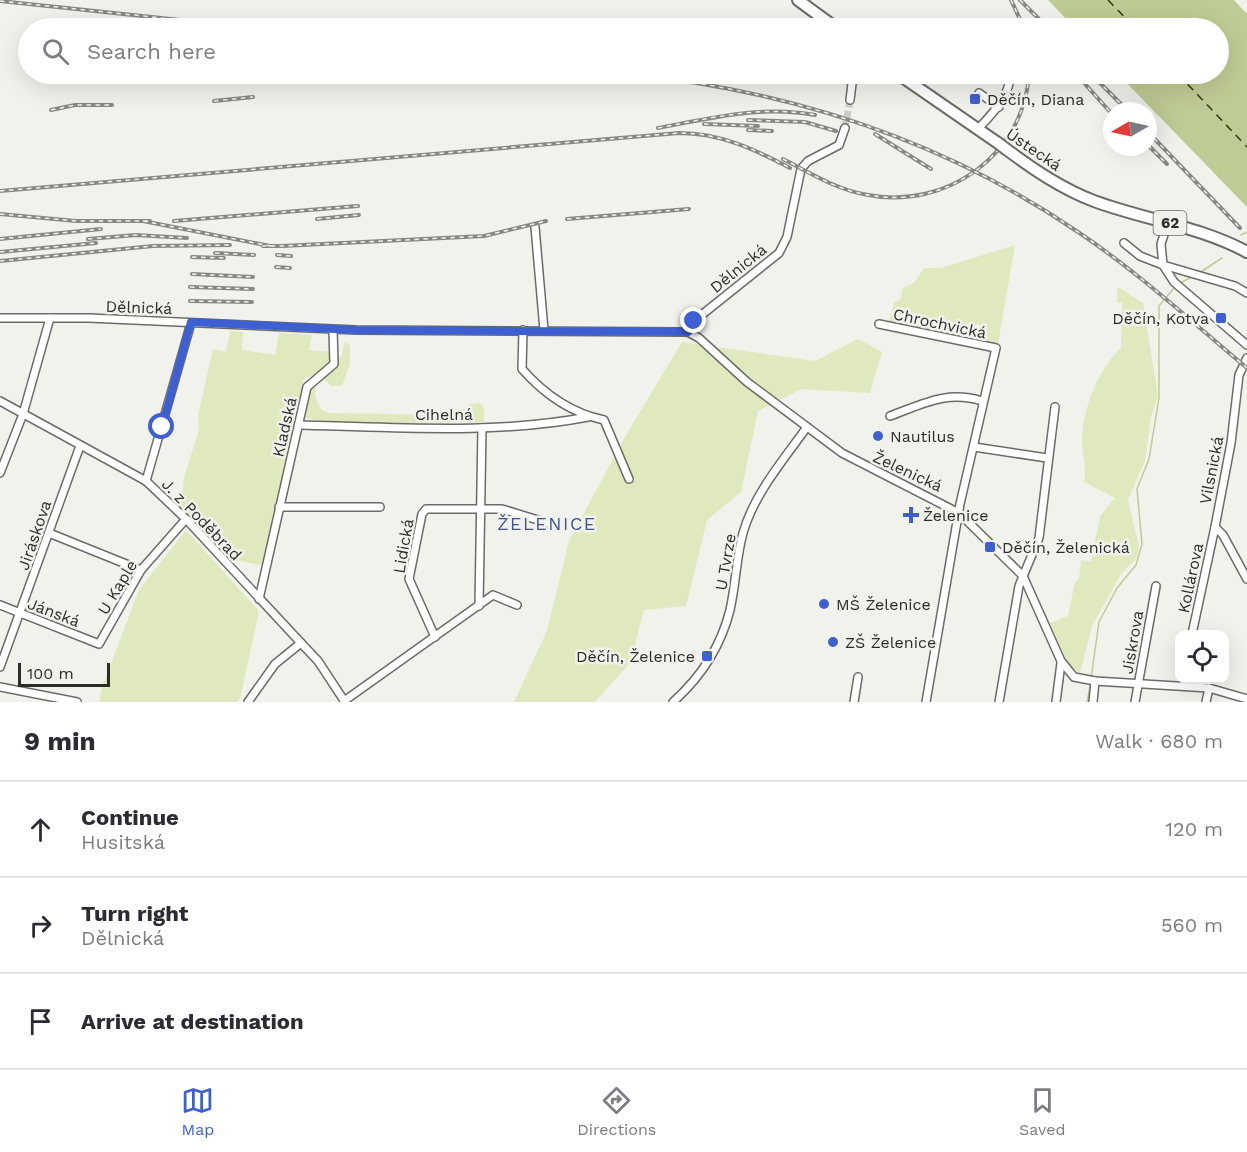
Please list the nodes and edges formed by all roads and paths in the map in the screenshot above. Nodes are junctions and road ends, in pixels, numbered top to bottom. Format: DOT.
graph roads {
  1 [pos="798,0"];
  2 [pos="820,18"];
  3 [pos="852,84"];
  4 [pos="913,84"];
  5 [pos="1009,84"];
  6 [pos="979,93"];
  7 [pos="850,99"];
  8 [pos="999,107"];
  9 [pos="845,128"];
  10 [pos="978,129"];
  11 [pos="1168,222"];
  12 [pos="535,227"];
  13 [pos="1124,243"];
  14 [pos="1247,252"];
  15 [pos="1163,265"];
  16 [pos="1247,293"];
  17 [pos="0,318"];
  18 [pos="50,318"];
  19 [pos="191,322"];
  20 [pos="879,324"];
  21 [pos="333,330"];
  22 [pos="523,330"];
  23 [pos="544,330"];
  24 [pos="688,332"];
  25 [pos="1247,345"];
  26 [pos="1247,358"];
  27 [pos="1237,392"];
  28 [pos="1247,396"];
  29 [pos="982,400"];
  30 [pos="0,401"];
  31 [pos="1055,407"];
  32 [pos="23,414"];
  33 [pos="890,416"];
  34 [pos="588,417"];
  35 [pos="299,425"];
  36 [pos="807,427"];
  37 [pos="482,428"];
  38 [pos="80,446"];
  39 [pos="974,447"];
  40 [pos="1047,458"];
  41 [pos="2,465"];
  42 [pos="0,473"];
  43 [pos="628,479"];
  44 [pos="146,481"];
  45 [pos="279,507"];
  46 [pos="380,507"];
  47 [pos="481,508"];
  48 [pos="959,513"];
  49 [pos="186,519"];
  50 [pos="551,524"];
  51 [pos="1215,527"];
  52 [pos="49,533"];
  53 [pos="141,570"];
  54 [pos="1023,576"];
  55 [pos="1247,579"];
  56 [pos="1156,586"];
  57 [pos="260,599"];
  58 [pos="517,604"];
  59 [pos="0,605"];
  60 [pos="479,606"];
  61 [pos="21,614"];
  62 [pos="1193,630"];
  63 [pos="435,638"];
  64 [pos="301,643"];
  65 [pos="99,644"];
  66 [pos="1061,661"];
  67 [pos="0,667"];
  68 [pos="858,677"];
  69 [pos="1092,681"];
  70 [pos="1138,683"];
  71 [pos="1175,683"];
  72 [pos="1187,684"];
  73 [pos="0,687"];
  74 [pos="1209,688"];
  75 [pos="1247,699"];
  76 [pos="77,701"];
  77 [pos="248,702"];
  78 [pos="345,702"];
  79 [pos="674,702"];
  80 [pos="854,702"];
  81 [pos="926,702"];
  82 [pos="999,702"];
  83 [pos="1056,702"];
  84 [pos="1093,702"];
  85 [pos="1135,702"];
  86 [pos="1206,702"];
  1 -- 2 [label="main road"];
  3 -- 7 [label="street"];
  4 -- 10 [label="main road, Ústecká / 62"];
  5 -- 8 [label="street"];
  6 -- 8 [label="street"];
  8 -- 10 [label="street"];
  9 -- 24 [label="street, Dělnická"];
  10 -- 11 [label="main road, Ústecká / 62"];
  11 -- 14 [label="main road, Ústecká / 62"];
  11 -- 15 [label="street"];
  12 -- 23 [label="street"];
  13 -- 15 [label="street"];
  15 -- 16 [label="street"];
  15 -- 25 [label="street"];
  17 -- 18 [label="street, Dělnická"];
  18 -- 19 [label="street, Dělnická"];
  18 -- 32 [label="street"];
  19 -- 21 [label="street, Dělnická"];
  19 -- 44 [label="street"];
  20 -- 29 [label="street, Chrochvická"];
  21 -- 22 [label="street, Dělnická"];
  21 -- 35 [label="street, Kladská"];
  22 -- 23 [label="street, Dělnická"];
  22 -- 34 [label="street"];
  23 -- 24 [label="street, Dělnická"];
  24 -- 36 [label="street, Želenická"];
  26 -- 27 [label="street, Vilsnická"];
  27 -- 28 [label="street"];
  27 -- 51 [label="street, Vilsnická"];
  29 -- 33 [label="street"];
  29 -- 39 [label="street"];
  30 -- 32 [label="street, J. z Poděbrad"];
  31 -- 40 [label="street"];
  32 -- 38 [label="street, J. z Poděbrad"];
  32 -- 41 [label="street"];
  34 -- 37 [label="street, Cihelná"];
  34 -- 43 [label="street"];
  35 -- 37 [label="street, Cihelná"];
  35 -- 45 [label="street, Kladská"];
  36 -- 48 [label="street, Želenická"];
  36 -- 79 [label="street, U Tvrze"];
  37 -- 47 [label="street"];
  38 -- 44 [label="street, J. z Poděbrad"];
  38 -- 52 [label="street, Jiráskova"];
  39 -- 40 [label="street"];
  39 -- 48 [label="street"];
  40 -- 54 [label="street"];
  41 -- 42 [label="street"];
  44 -- 49 [label="street, J. z Poděbrad"];
  45 -- 46 [label="street"];
  45 -- 57 [label="street, Kladská"];
  47 -- 50 [label="street"];
  47 -- 60 [label="street"];
  47 -- 63 [label="street, Lidická"];
  48 -- 54 [label="street, Želenická"];
  48 -- 81 [label="street"];
  49 -- 53 [label="street, U Kaple"];
  49 -- 57 [label="street, J. z Poděbrad"];
  51 -- 55 [label="street, Vilsnická"];
  51 -- 62 [label="street, Kollárova"];
  52 -- 53 [label="street"];
  52 -- 61 [label="street, Jiráskova"];
  53 -- 65 [label="street, U Kaple"];
  54 -- 66 [label="street, Želenická"];
  54 -- 82 [label="street"];
  56 -- 70 [label="street, Jiskrova"];
  57 -- 64 [label="street, J. z Poděbrad"];
  58 -- 60 [label="street"];
  59 -- 61 [label="street, Jánská"];
  60 -- 63 [label="street"];
  61 -- 65 [label="street, Jánská"];
  61 -- 67 [label="street, Jiráskova"];
  63 -- 78 [label="street"];
  64 -- 77 [label="street"];
  64 -- 78 [label="street, J. z Poděbrad"];
  66 -- 69 [label="street, Želenická"];
  66 -- 83 [label="street"];
  68 -- 80 [label="street"];
  69 -- 70 [label="street"];
  69 -- 84 [label="street"];
  70 -- 71 [label="street"];
  70 -- 85 [label="street, Jiskrova"];
  72 -- 74 [label="street"];
  73 -- 76 [label="street"];
  74 -- 75 [label="street"];
  74 -- 86 [label="street"];
}
